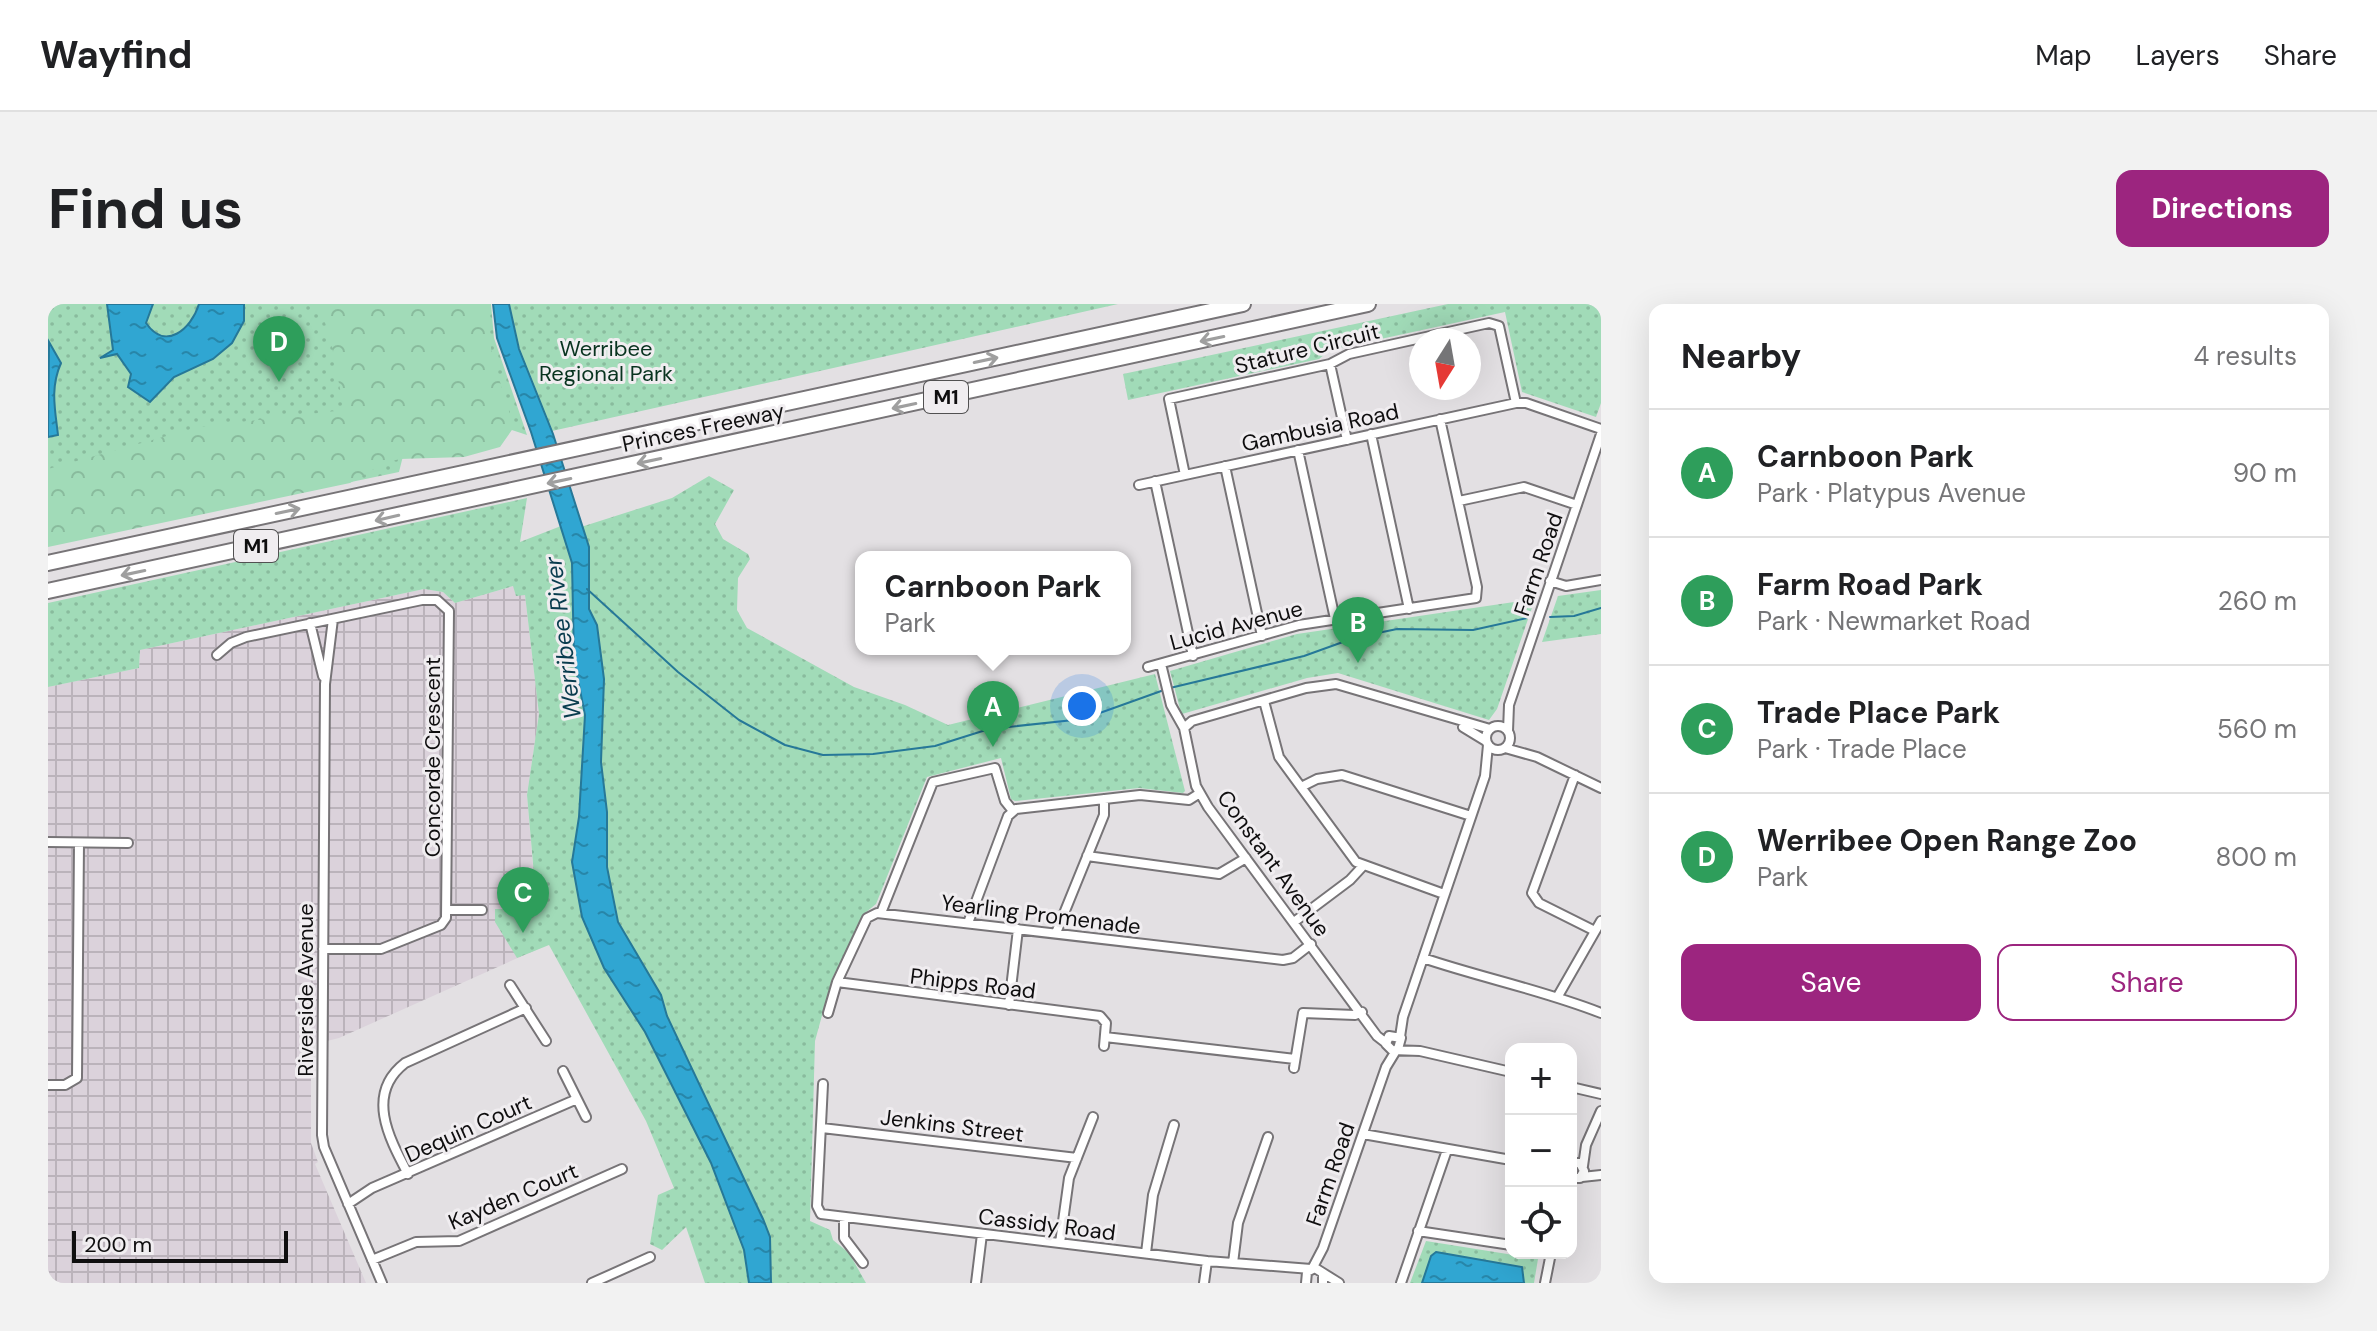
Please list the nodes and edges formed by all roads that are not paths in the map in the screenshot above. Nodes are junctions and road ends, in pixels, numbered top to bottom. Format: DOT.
graph roads {
  1 [pos="1243,304"];
  2 [pos="1368,304"];
  3 [pos="1330,364"];
  4 [pos="1516,403"];
  5 [pos="1440,419"];
  6 [pos="1601,431"];
  7 [pos="1371,434"];
  8 [pos="1347,440"];
  9 [pos="1298,450"];
  10 [pos="1597,460"];
  11 [pos="1225,466"];
  12 [pos="1185,475"];
  13 [pos="1155,481"];
  14 [pos="1139,485"];
  15 [pos="1459,501"];
  16 [pos="1577,505"];
  17 [pos="48,563"];
  18 [pos="1601,580"];
  19 [pos="1550,581"];
  20 [pos="48,591"];
  21 [pos="1409,609"];
  22 [pos="333,619"];
  23 [pos="1335,619"];
  24 [pos="310,623"];
  25 [pos="1262,636"];
  26 [pos="217,655"];
  27 [pos="1193,656"];
  28 [pos="1161,664"];
  29 [pos="1148,667"];
  30 [pos="325,684"];
  31 [pos="1264,701"];
  32 [pos="1509,705"];
  33 [pos="1452,720"];
  34 [pos="1184,728"];
  35 [pos="1492,728"];
  36 [pos="1508,732"];
  37 [pos="1487,743"];
  38 [pos="1503,749"];
  39 [pos="1537,757"];
  40 [pos="1575,775"];
  41 [pos="1485,776"];
  42 [pos="1301,787"];
  43 [pos="1601,788"];
  44 [pos="1200,793"];
  45 [pos="1104,799"];
  46 [pos="1013,811"];
  47 [pos="1471,816"];
  48 [pos="48,842"];
  49 [pos="79,843"];
  50 [pos="128,843"];
  51 [pos="1087,856"];
  52 [pos="1246,858"];
  53 [pos="1362,867"];
  54 [pos="1444,894"];
  55 [pos="449,910"];
  56 [pos="482,910"];
  57 [pos="881,913"];
  58 [pos="1601,921"];
  59 [pos="1294,922"];
  60 [pos="968,923"];
  61 [pos="1018,929"];
  62 [pos="1595,931"];
  63 [pos="1056,933"];
  64 [pos="1311,944"];
  65 [pos="323,949"];
  66 [pos="1423,958"];
  67 [pos="837,982"];
  68 [pos="510,985"];
  69 [pos="1558,996"];
  70 [pos="1009,1005"];
  71 [pos="526,1008"];
  72 [pos="1362,1012"];
  73 [pos="828,1013"];
  74 [pos="1601,1013"];
  75 [pos="546,1041"];
  76 [pos="1394,1041"];
  77 [pos="563,1071"];
  78 [pos="1505,1071"];
  79 [pos="823,1084"];
  80 [pos="48,1085"];
  81 [pos="1577,1088"];
  82 [pos="1601,1094"];
  83 [pos="577,1099"];
  84 [pos="1601,1111"];
  85 [pos="586,1117"];
  86 [pos="1093,1117"];
  87 [pos="1174,1125"];
  88 [pos="822,1128"];
  89 [pos="1363,1134"];
  90 [pos="1268,1137"];
  91 [pos="1586,1145"];
  92 [pos="1447,1150"];
  93 [pos="1577,1156"];
  94 [pos="1077,1158"];
  95 [pos="1505,1159"];
  96 [pos="1577,1164"];
  97 [pos="1584,1166"];
  98 [pos="622,1169"];
  99 [pos="408,1174"];
  100 [pos="1601,1174"];
  101 [pos="1577,1176"];
  102 [pos="1577,1178"];
  103 [pos="346,1200"];
  104 [pos="844,1218"];
  105 [pos="1418,1231"];
  106 [pos="982,1234"];
  107 [pos="1060,1243"];
  108 [pos="1505,1244"];
  109 [pos="1323,1248"];
  110 [pos="1146,1253"];
  111 [pos="650,1257"];
  112 [pos="1550,1259"];
  113 [pos="372,1260"];
  114 [pos="1207,1261"];
  115 [pos="863,1263"];
  116 [pos="1233,1263"];
  117 [pos="1273,1268"];
  118 [pos="1312,1269"];
  119 [pos="1322,1272"];
  120 [pos="1306,1282"];
  121 [pos="382,1283"];
  122 [pos="592,1283"];
  123 [pos="976,1283"];
  124 [pos="1204,1283"];
  125 [pos="1323,1283"];
  126 [pos="1339,1283"];
  127 [pos="1401,1283"];
  128 [pos="1545,1283"];
  17 -- 1 [label="highway, Princes Freeway / M1, one-way"];
  2 -- 20 [label="highway, Princes Freeway / M1, one-way"];
  3 -- 4 [label="street, Stature Circuit"];
  3 -- 8 [label="street"];
  3 -- 12 [label="street, Stature Circuit"];
  4 -- 5 [label="street, Gambusia Road"];
  4 -- 6 [label="street, Gambusia Road"];
  5 -- 7 [label="street, Gambusia Road"];
  5 -- 15 [label="street"];
  6 -- 10 [label="street, Farm Road"];
  7 -- 8 [label="street, Gambusia Road"];
  7 -- 21 [label="street"];
  8 -- 9 [label="street, Gambusia Road"];
  9 -- 11 [label="street, Gambusia Road"];
  9 -- 23 [label="street"];
  10 -- 16 [label="street, Farm Road"];
  11 -- 12 [label="street, Gambusia Road"];
  11 -- 25 [label="street"];
  12 -- 13 [label="street, Gambusia Road"];
  13 -- 14 [label="street, Gambusia Road"];
  13 -- 27 [label="street"];
  15 -- 16 [label="street"];
  15 -- 21 [label="street, Lucid Avenue"];
  16 -- 19 [label="street, Farm Road"];
  18 -- 19 [label="street"];
  19 -- 32 [label="street, Farm Road"];
  21 -- 23 [label="street, Lucid Avenue"];
  22 -- 24 [label="street, Concorde Crescent"];
  22 -- 30 [label="street, Riverside Avenue"];
  22 -- 55 [label="street, Concorde Crescent"];
  23 -- 25 [label="street, Lucid Avenue"];
  24 -- 26 [label="street, Concorde Crescent"];
  24 -- 30 [label="street, Riverside Avenue"];
  25 -- 27 [label="street, Lucid Avenue"];
  27 -- 28 [label="street, Lucid Avenue"];
  28 -- 29 [label="street, Lucid Avenue"];
  28 -- 34 [label="street, Constant Avenue"];
  30 -- 65 [label="street, Riverside Avenue"];
  31 -- 33 [label="street"];
  31 -- 34 [label="street"];
  31 -- 42 [label="street"];
  32 -- 35 [label="street, Farm Road"];
  32 -- 36 [label="street, Farm Road"];
  33 -- 35 [label="street"];
  33 -- 37 [label="street"];
  34 -- 44 [label="street, Constant Avenue"];
  35 -- 36 [label="street"];
  35 -- 37 [label="street, Farm Road"];
  36 -- 38 [label="street, Farm Road"];
  36 -- 39 [label="street"];
  37 -- 38 [label="street"];
  37 -- 41 [label="street, Farm Road"];
  38 -- 39 [label="street"];
  38 -- 41 [label="street, Farm Road"];
  39 -- 40 [label="street"];
  40 -- 43 [label="street"];
  40 -- 62 [label="street"];
  41 -- 47 [label="street, Farm Road"];
  42 -- 47 [label="street"];
  42 -- 53 [label="street"];
  44 -- 45 [label="street"];
  44 -- 52 [label="street, Constant Avenue"];
  45 -- 46 [label="street"];
  45 -- 51 [label="street"];
  46 -- 57 [label="street"];
  46 -- 60 [label="street"];
  47 -- 54 [label="street, Farm Road"];
  48 -- 49 [label="street"];
  49 -- 50 [label="street"];
  49 -- 80 [label="street"];
  51 -- 52 [label="street"];
  51 -- 63 [label="street"];
  52 -- 59 [label="street, Constant Avenue"];
  53 -- 54 [label="street"];
  53 -- 59 [label="street"];
  54 -- 66 [label="street, Farm Road"];
  55 -- 56 [label="street"];
  55 -- 65 [label="street"];
  57 -- 60 [label="street, Yearling Promenade"];
  57 -- 67 [label="street"];
  58 -- 62 [label="street"];
  59 -- 64 [label="street, Constant Avenue"];
  60 -- 61 [label="street, Yearling Promenade"];
  61 -- 63 [label="street, Yearling Promenade"];
  61 -- 70 [label="street"];
  62 -- 69 [label="street"];
  63 -- 64 [label="street, Yearling Promenade"];
  64 -- 72 [label="street, Constant Avenue"];
  65 -- 103 [label="street, Riverside Avenue"];
  66 -- 69 [label="street"];
  66 -- 76 [label="street, Farm Road"];
  67 -- 70 [label="street, Phipps Road"];
  67 -- 73 [label="street"];
  68 -- 71 [label="street"];
  69 -- 74 [label="street"];
  70 -- 72 [label="street, Phipps Road"];
  71 -- 75 [label="street"];
  71 -- 99 [label="street"];
  72 -- 76 [label="street, Constant Avenue"];
  76 -- 78 [label="street"];
  76 -- 89 [label="street, Farm Road"];
  77 -- 83 [label="street"];
  79 -- 88 [label="street"];
  81 -- 82 [label="street"];
  83 -- 85 [label="street"];
  83 -- 99 [label="street, Dequin Court"];
  84 -- 91 [label="street"];
  86 -- 94 [label="street"];
  87 -- 110 [label="street"];
  88 -- 94 [label="street, Jenkins Street"];
  88 -- 104 [label="street, Cassidy Road"];
  89 -- 92 [label="street"];
  89 -- 109 [label="street, Farm Road"];
  90 -- 116 [label="street"];
  91 -- 93 [label="street"];
  91 -- 97 [label="street"];
  92 -- 95 [label="street"];
  92 -- 105 [label="street"];
  94 -- 107 [label="street"];
  96 -- 97 [label="street"];
  97 -- 100 [label="street"];
  97 -- 101 [label="street"];
  98 -- 113 [label="street, Kayden Court"];
  99 -- 103 [label="street, Dequin Court"];
  100 -- 102 [label="street"];
  103 -- 113 [label="street, Riverside Avenue"];
  104 -- 106 [label="street, Cassidy Road"];
  104 -- 115 [label="street"];
  105 -- 108 [label="street"];
  105 -- 127 [label="street"];
  106 -- 107 [label="street, Cassidy Road"];
  106 -- 123 [label="street"];
  107 -- 110 [label="street, Cassidy Road"];
  109 -- 118 [label="street, Farm Road"];
  109 -- 119 [label="street, Farm Road"];
  110 -- 114 [label="street, Cassidy Road"];
  111 -- 122 [label="street"];
  112 -- 128 [label="street"];
  113 -- 121 [label="street, Riverside Avenue"];
  114 -- 116 [label="street, Cassidy Road"];
  114 -- 124 [label="street"];
  116 -- 117 [label="street, Cassidy Road"];
  117 -- 118 [label="street, Cassidy Road"];
  117 -- 120 [label="street, Cassidy Road"];
  118 -- 119 [label="street, Cassidy Road"];
  118 -- 120 [label="street, Farm Road"];
  119 -- 125 [label="street, Farm Road"];
  119 -- 126 [label="street, Cassidy Road"];
}
